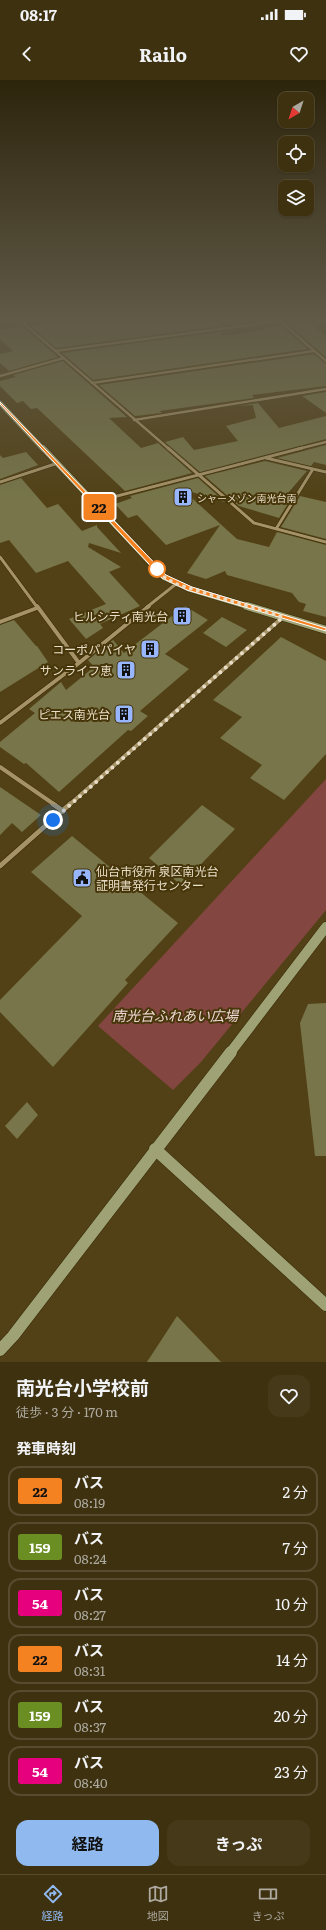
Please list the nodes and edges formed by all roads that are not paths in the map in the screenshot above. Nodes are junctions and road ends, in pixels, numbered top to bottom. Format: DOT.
graph roads {
  1 [pos="90,382"];
  2 [pos="107,382"];
  3 [pos="92,384"];
  4 [pos="326,389"];
  5 [pos="0,403"];
  6 [pos="134,420"];
  7 [pos="326,442"];
  8 [pos="265,458"];
  9 [pos="58,463"];
  10 [pos="313,469"];
  11 [pos="326,472"];
  12 [pos="198,475"];
  13 [pos="0,482"];
  14 [pos="94,502"];
  15 [pos="276,529"];
  16 [pos="326,542"];
  17 [pos="0,557"];
  18 [pos="176,584"];
  19 [pos="37,608"];
  20 [pos="283,617"];
  21 [pos="0,622"];
  22 [pos="326,630"];
  23 [pos="79,663"];
  24 [pos="0,723"];
  25 [pos="0,767"];
  26 [pos="63,811"];
  27 [pos="0,866"];
  28 [pos="326,927"];
  29 [pos="156,1149"];
  30 [pos="326,1305"];
  31 [pos="0,1350"];
  1 -- 3 [label="street"];
  2 -- 3 [label="street"];
  3 -- 6 [label="street"];
  4 -- 6 [label="street"];
  5 -- 9 [label="street"];
  6 -- 12 [label="street"];
  7 -- 8 [label="street"];
  8 -- 10 [label="street"];
  8 -- 12 [label="street"];
  9 -- 13 [label="street"];
  9 -- 14 [label="street"];
  10 -- 11 [label="street"];
  10 -- 15 [label="street"];
  12 -- 14 [label="street"];
  12 -- 15 [label="street"];
  14 -- 18 [label="street"];
  15 -- 16 [label="street"];
  17 -- 19 [label="street"];
  18 -- 20 [label="street"];
  18 -- 23 [label="street"];
  19 -- 21 [label="street"];
  19 -- 23 [label="street"];
  20 -- 22 [label="street"];
  20 -- 26 [label="street"];
  23 -- 24 [label="street"];
  25 -- 26 [label="street"];
  26 -- 27 [label="street"];
  28 -- 29 [label="street"];
  29 -- 30 [label="street"];
  29 -- 31 [label="street"];
}
